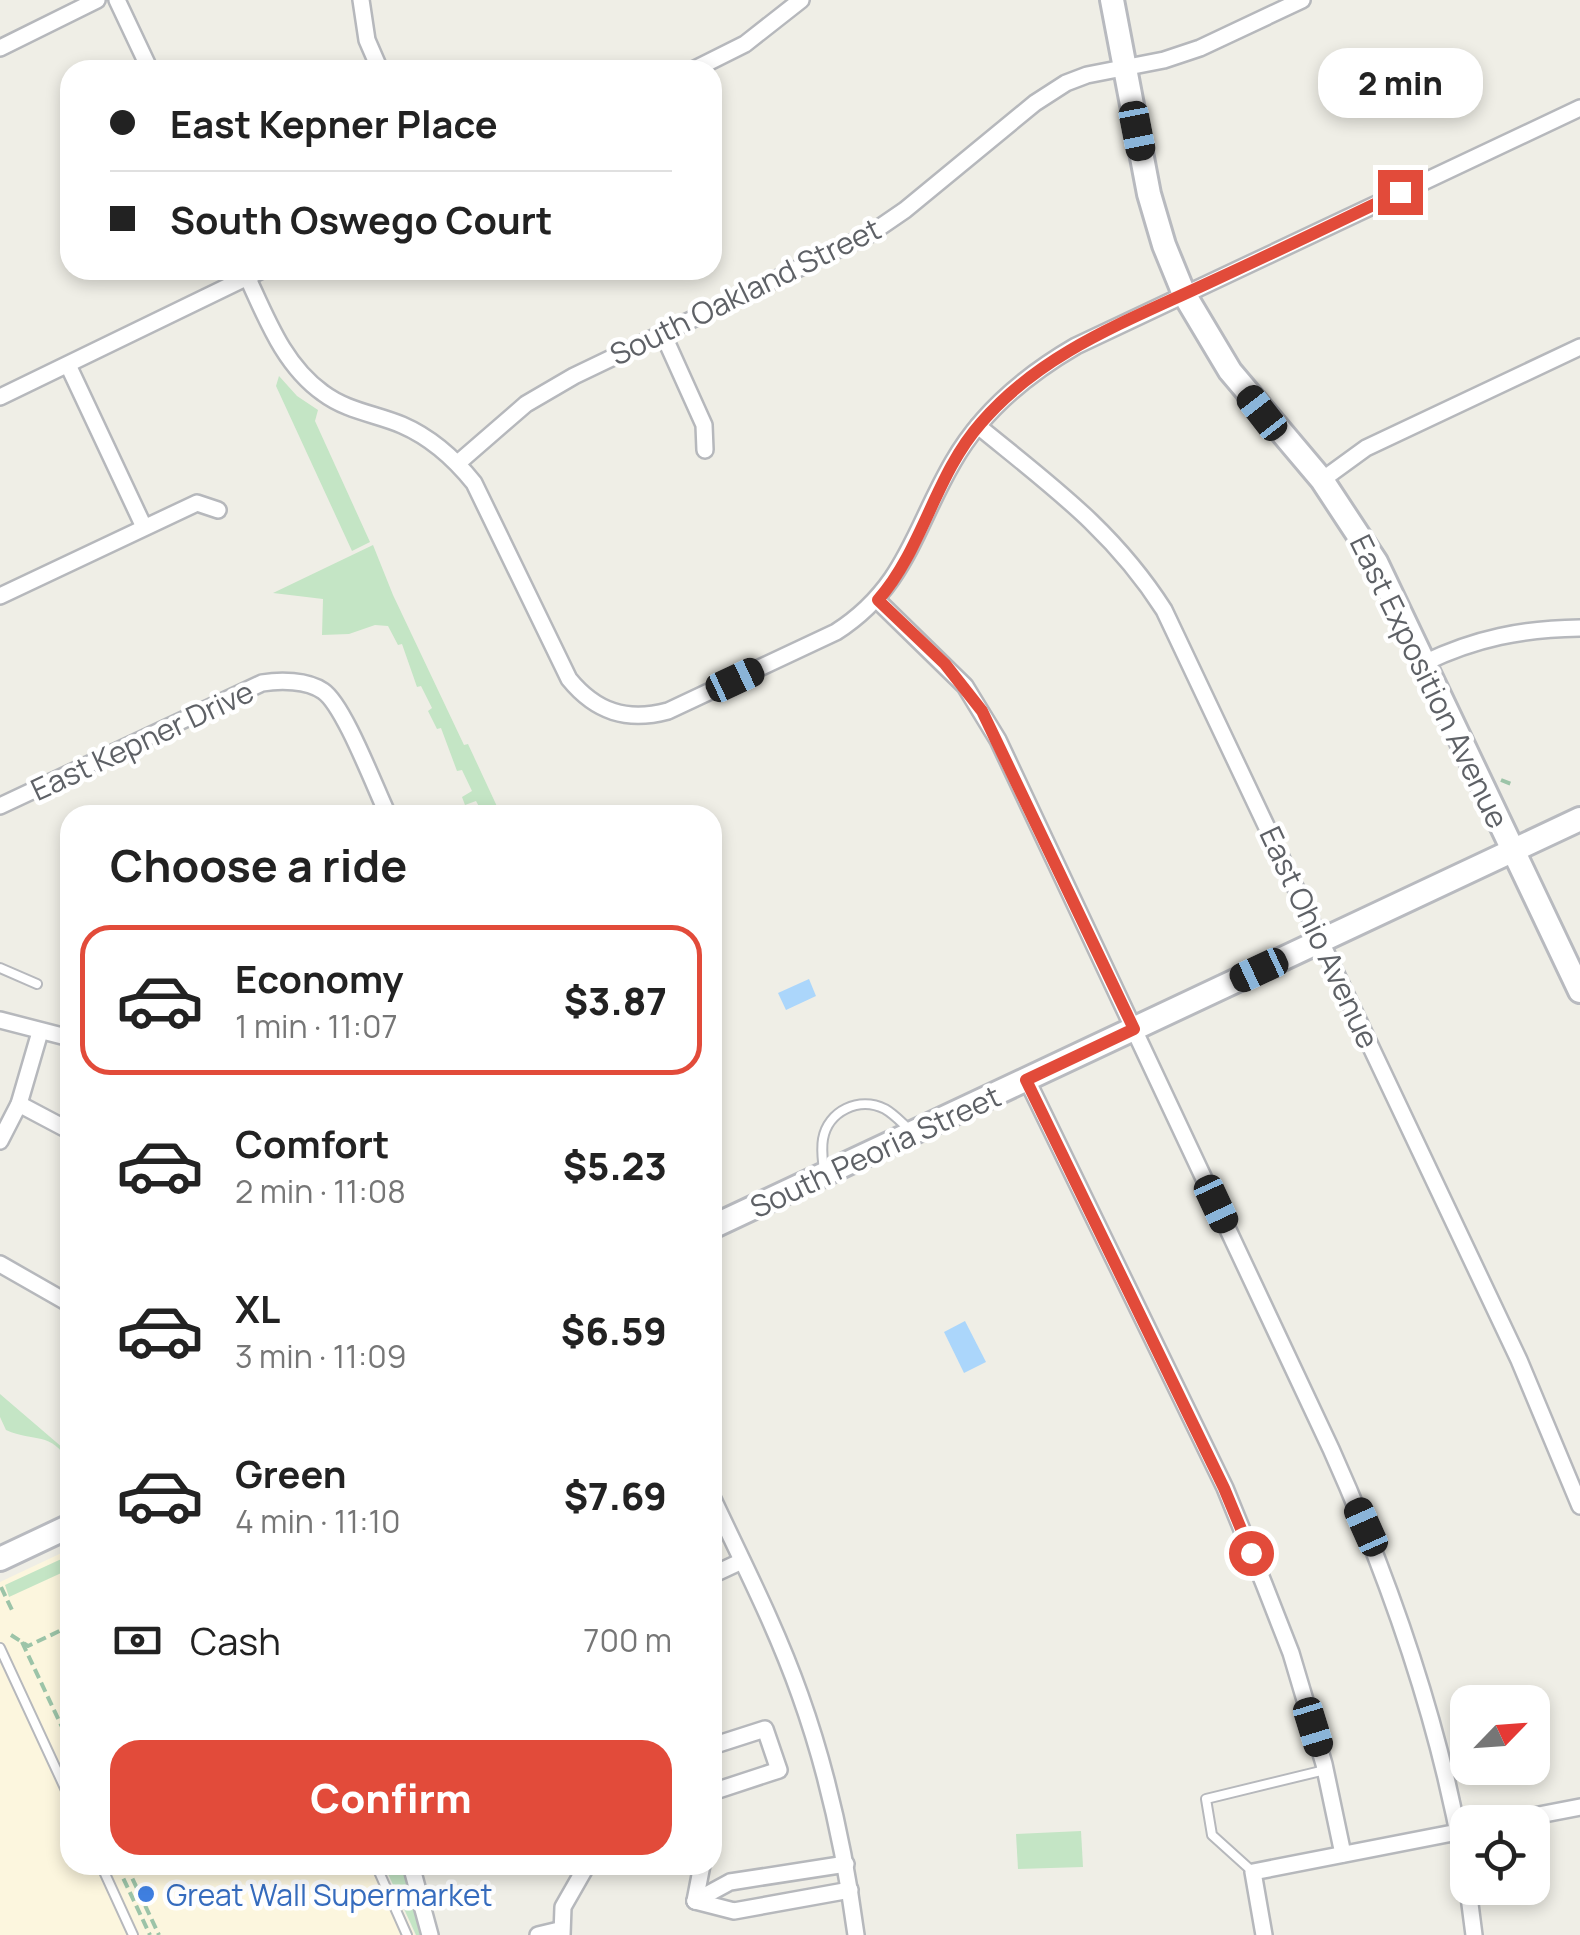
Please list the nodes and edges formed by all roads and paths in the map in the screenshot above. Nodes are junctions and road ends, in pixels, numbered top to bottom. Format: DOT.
graph roads {
  1 [pos="97,0"];
  2 [pos="118,0"];
  3 [pos="361,0"];
  4 [pos="801,0"];
  5 [pos="1112,0"];
  6 [pos="1302,0"];
  7 [pos="0,48"];
  8 [pos="145,60"];
  9 [pos="376,60"];
  10 [pos="713,60"];
  11 [pos="1125,68"];
  12 [pos="1580,108"];
  13 [pos="235,280"];
  14 [pos="254,280"];
  15 [pos="1184,294"];
  16 [pos="663,334"];
  17 [pos="1580,346"];
  18 [pos="68,365"];
  19 [pos="0,397"];
  20 [pos="978,426"];
  21 [pos="704,450"];
  22 [pos="458,463"];
  23 [pos="1322,480"];
  24 [pos="218,510"];
  25 [pos="144,527"];
  26 [pos="0,596"];
  27 [pos="878,600"];
  28 [pos="1580,628"];
  29 [pos="1424,663"];
  30 [pos="1502,780"];
  31 [pos="1511,784"];
  32 [pos="383,805"];
  33 [pos="0,806"];
  34 [pos="1580,819"];
  35 [pos="1513,850"];
  36 [pos="1322,940"];
  37 [pos="0,968"];
  38 [pos="37,984"];
  39 [pos="1580,991"];
  40 [pos="0,1020"];
  41 [pos="1134,1029"];
  42 [pos="40,1032"];
  43 [pos="60,1036"];
  44 [pos="1026,1080"];
  45 [pos="19,1104"];
  46 [pos="60,1126"];
  47 [pos="914,1133"];
  48 [pos="0,1142"];
  49 [pos="825,1174"];
  50 [pos="722,1222"];
  51 [pos="0,1264"];
  52 [pos="60,1298"];
  53 [pos="1580,1506"];
  54 [pos="722,1519"];
  55 [pos="60,1531"];
  56 [pos="0,1559"];
  57 [pos="742,1561"];
  58 [pos="722,1570"];
  59 [pos="1,1587"];
  60 [pos="12,1612"];
  61 [pos="60,1631"];
  62 [pos="11,1634"];
  63 [pos="22,1642"];
  64 [pos="0,1648"];
  65 [pos="60,1723"];
  66 [pos="722,1743"];
  67 [pos="1324,1770"];
  68 [pos="60,1777"];
  69 [pos="722,1789"];
  70 [pos="1455,1805"];
  71 [pos="1580,1807"];
  72 [pos="1550,1813"];
  73 [pos="1450,1832"];
  74 [pos="1343,1854"];
  75 [pos="846,1864"];
  76 [pos="1253,1872"];
  77 [pos="106,1875"];
  78 [pos="122,1875"];
  79 [pos="131,1875"];
  80 [pos="380,1875"];
  81 [pos="414,1875"];
  82 [pos="581,1875"];
  83 [pos="700,1875"];
  84 [pos="850,1890"];
  85 [pos="695,1902"];
  86 [pos="1471,1905"];
  87 [pos="560,1933"];
  88 [pos="134,1935"];
  89 [pos="150,1935"];
  90 [pos="159,1935"];
  91 [pos="407,1935"];
  92 [pos="430,1935"];
  93 [pos="538,1935"];
  94 [pos="856,1935"];
  95 [pos="1264,1935"];
  96 [pos="1474,1935"];
  1 -- 7 [label="street"];
  2 -- 8 [label="street"];
  3 -- 9 [label="street"];
  4 -- 10 [label="street"];
  5 -- 11 [label="street, East Exposition Avenue"];
  6 -- 11 [label="street, South Oakland Street"];
  11 -- 15 [label="street, East Exposition Avenue"];
  11 -- 16 [label="street, South Oakland Street"];
  12 -- 15 [label="street"];
  13 -- 18 [label="street"];
  14 -- 22 [label="street"];
  15 -- 20 [label="street"];
  15 -- 23 [label="street, East Exposition Avenue"];
  16 -- 21 [label="street"];
  16 -- 22 [label="street, South Oakland Street"];
  17 -- 23 [label="street"];
  18 -- 19 [label="street"];
  18 -- 25 [label="street"];
  20 -- 27 [label="street"];
  20 -- 36 [label="street, East Ohio Avenue"];
  22 -- 27 [label="street"];
  23 -- 29 [label="street, East Exposition Avenue"];
  24 -- 25 [label="street"];
  25 -- 26 [label="street"];
  27 -- 41 [label="street"];
  28 -- 29 [label="street"];
  29 -- 35 [label="street, East Exposition Avenue"];
  30 -- 31 [label="path"];
  32 -- 33 [label="street, East Kepner Drive"];
  34 -- 35 [label="street, South Peoria Street"];
  35 -- 36 [label="street, South Peoria Street"];
  35 -- 39 [label="street, East Exposition Avenue"];
  36 -- 41 [label="street, South Peoria Street"];
  36 -- 53 [label="street, East Ohio Avenue"];
  37 -- 38 [label="lane"];
  40 -- 42 [label="street"];
  41 -- 44 [label="street, South Peoria Street"];
  41 -- 70 [label="street"];
  42 -- 43 [label="street"];
  42 -- 45 [label="street"];
  44 -- 47 [label="street, South Peoria Street"];
  44 -- 67 [label="street"];
  45 -- 46 [label="street"];
  45 -- 48 [label="street"];
  47 -- 49 [label="street, South Peoria Street"];
  47 -- 49 [label="lane"];
  49 -- 50 [label="street, South Peoria Street"];
  51 -- 52 [label="street"];
  54 -- 57 [label="street"];
  55 -- 56 [label="street"];
  57 -- 58 [label="street"];
  57 -- 75 [label="street"];
  59 -- 60 [label="path"];
  61 -- 63 [label="path"];
  62 -- 63 [label="path"];
  63 -- 65 [label="path"];
  64 -- 68 [label="lane"];
  66 -- 69 [label="street"];
  67 -- 74 [label="street"];
  67 -- 76 [label="lane"];
  71 -- 72 [label="street"];
  73 -- 74 [label="street"];
  74 -- 76 [label="street"];
  75 -- 84 [label="street"];
  75 -- 85 [label="street"];
  76 -- 95 [label="street"];
  77 -- 88 [label="lane"];
  78 -- 89 [label="path"];
  79 -- 90 [label="path"];
  80 -- 91 [label="lane"];
  81 -- 92 [label="street"];
  82 -- 87 [label="street"];
  83 -- 85 [label="street"];
  84 -- 85 [label="street"];
  84 -- 94 [label="street"];
  86 -- 96 [label="street"];
  87 -- 93 [label="street"];
}
